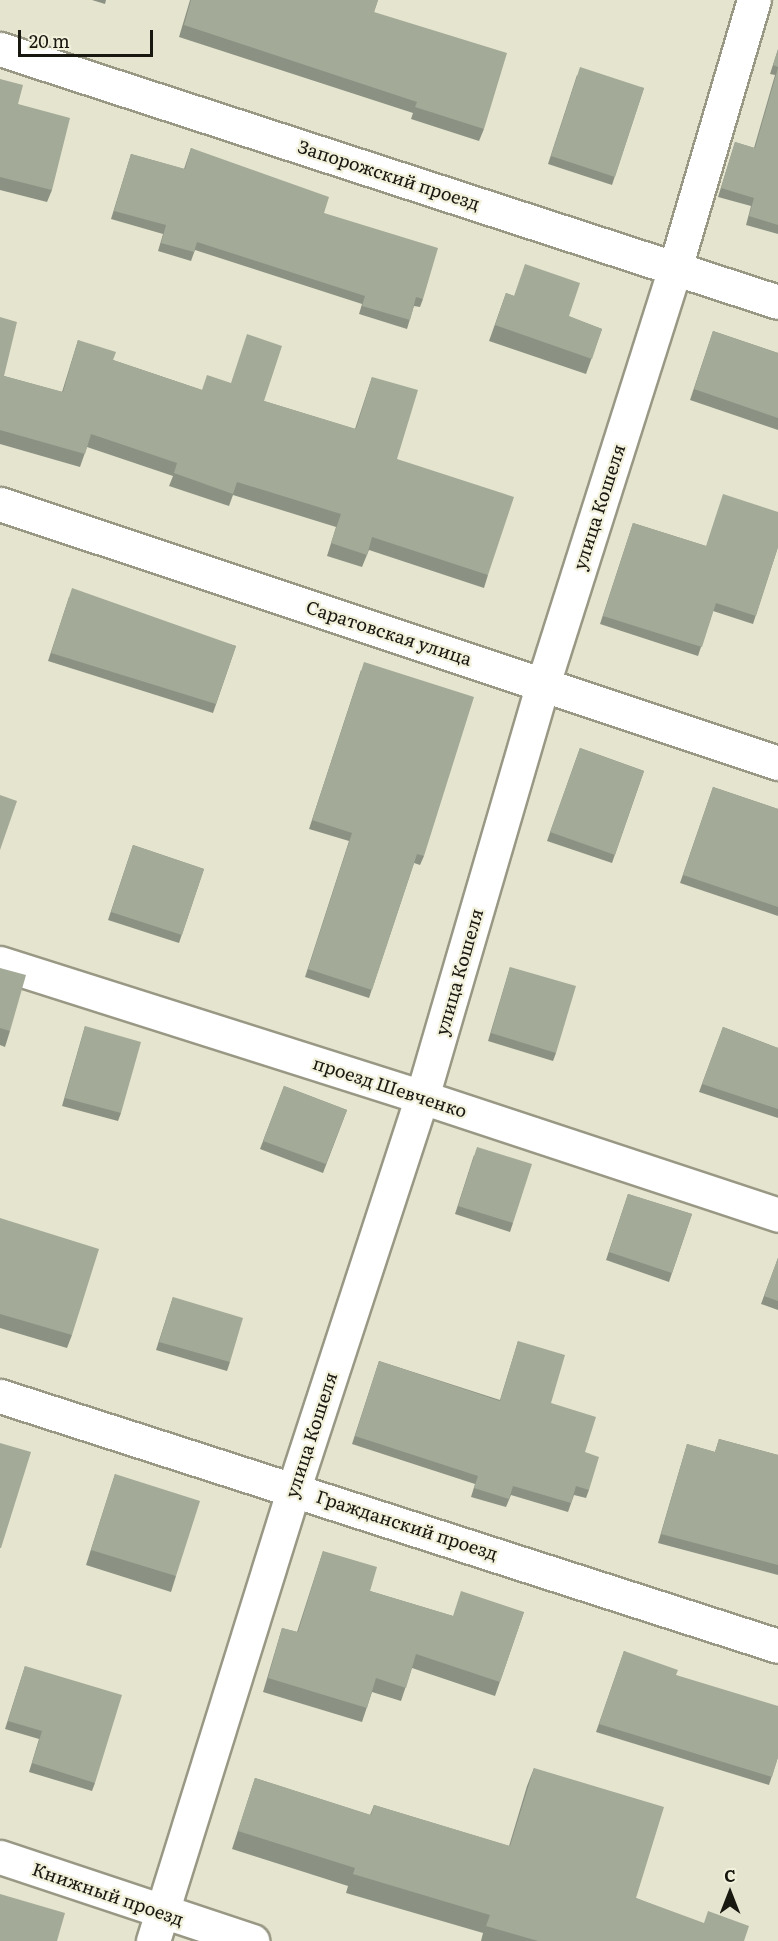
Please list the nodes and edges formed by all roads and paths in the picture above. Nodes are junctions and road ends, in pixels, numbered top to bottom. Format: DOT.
graph roads {
  1 [pos="754,0"];
  2 [pos="0,49"];
  3 [pos="675,268"];
  4 [pos="778,302"];
  5 [pos="0,504"];
  6 [pos="543,684"];
  7 [pos="778,763"];
  8 [pos="0,963"];
  9 [pos="422,1096"];
  10 [pos="778,1215"];
  11 [pos="0,1395"];
  12 [pos="294,1488"];
  13 [pos="778,1646"];
  14 [pos="0,1857"];
  15 [pos="158,1928"];
  16 [pos="252,1941"];
  1 -- 3 [label="street, улица Кошеля"];
  2 -- 3 [label="street, Запорожский проезд"];
  3 -- 4 [label="street, Запорожский проезд"];
  3 -- 6 [label="street, улица Кошеля"];
  5 -- 6 [label="street, Саратовская улица"];
  6 -- 7 [label="street, Саратовская улица"];
  6 -- 9 [label="street, улица Кошеля"];
  8 -- 9 [label="street, проезд Шевченко"];
  9 -- 10 [label="street, проезд Шевченко"];
  9 -- 12 [label="street, улица Кошеля"];
  11 -- 12 [label="street, Гражданский проезд"];
  12 -- 13 [label="street, Гражданский проезд"];
  12 -- 15 [label="street, улица Кошеля"];
  14 -- 15 [label="street, Книжный проезд"];
  15 -- 16 [label="street, Книжный проезд"];
}
